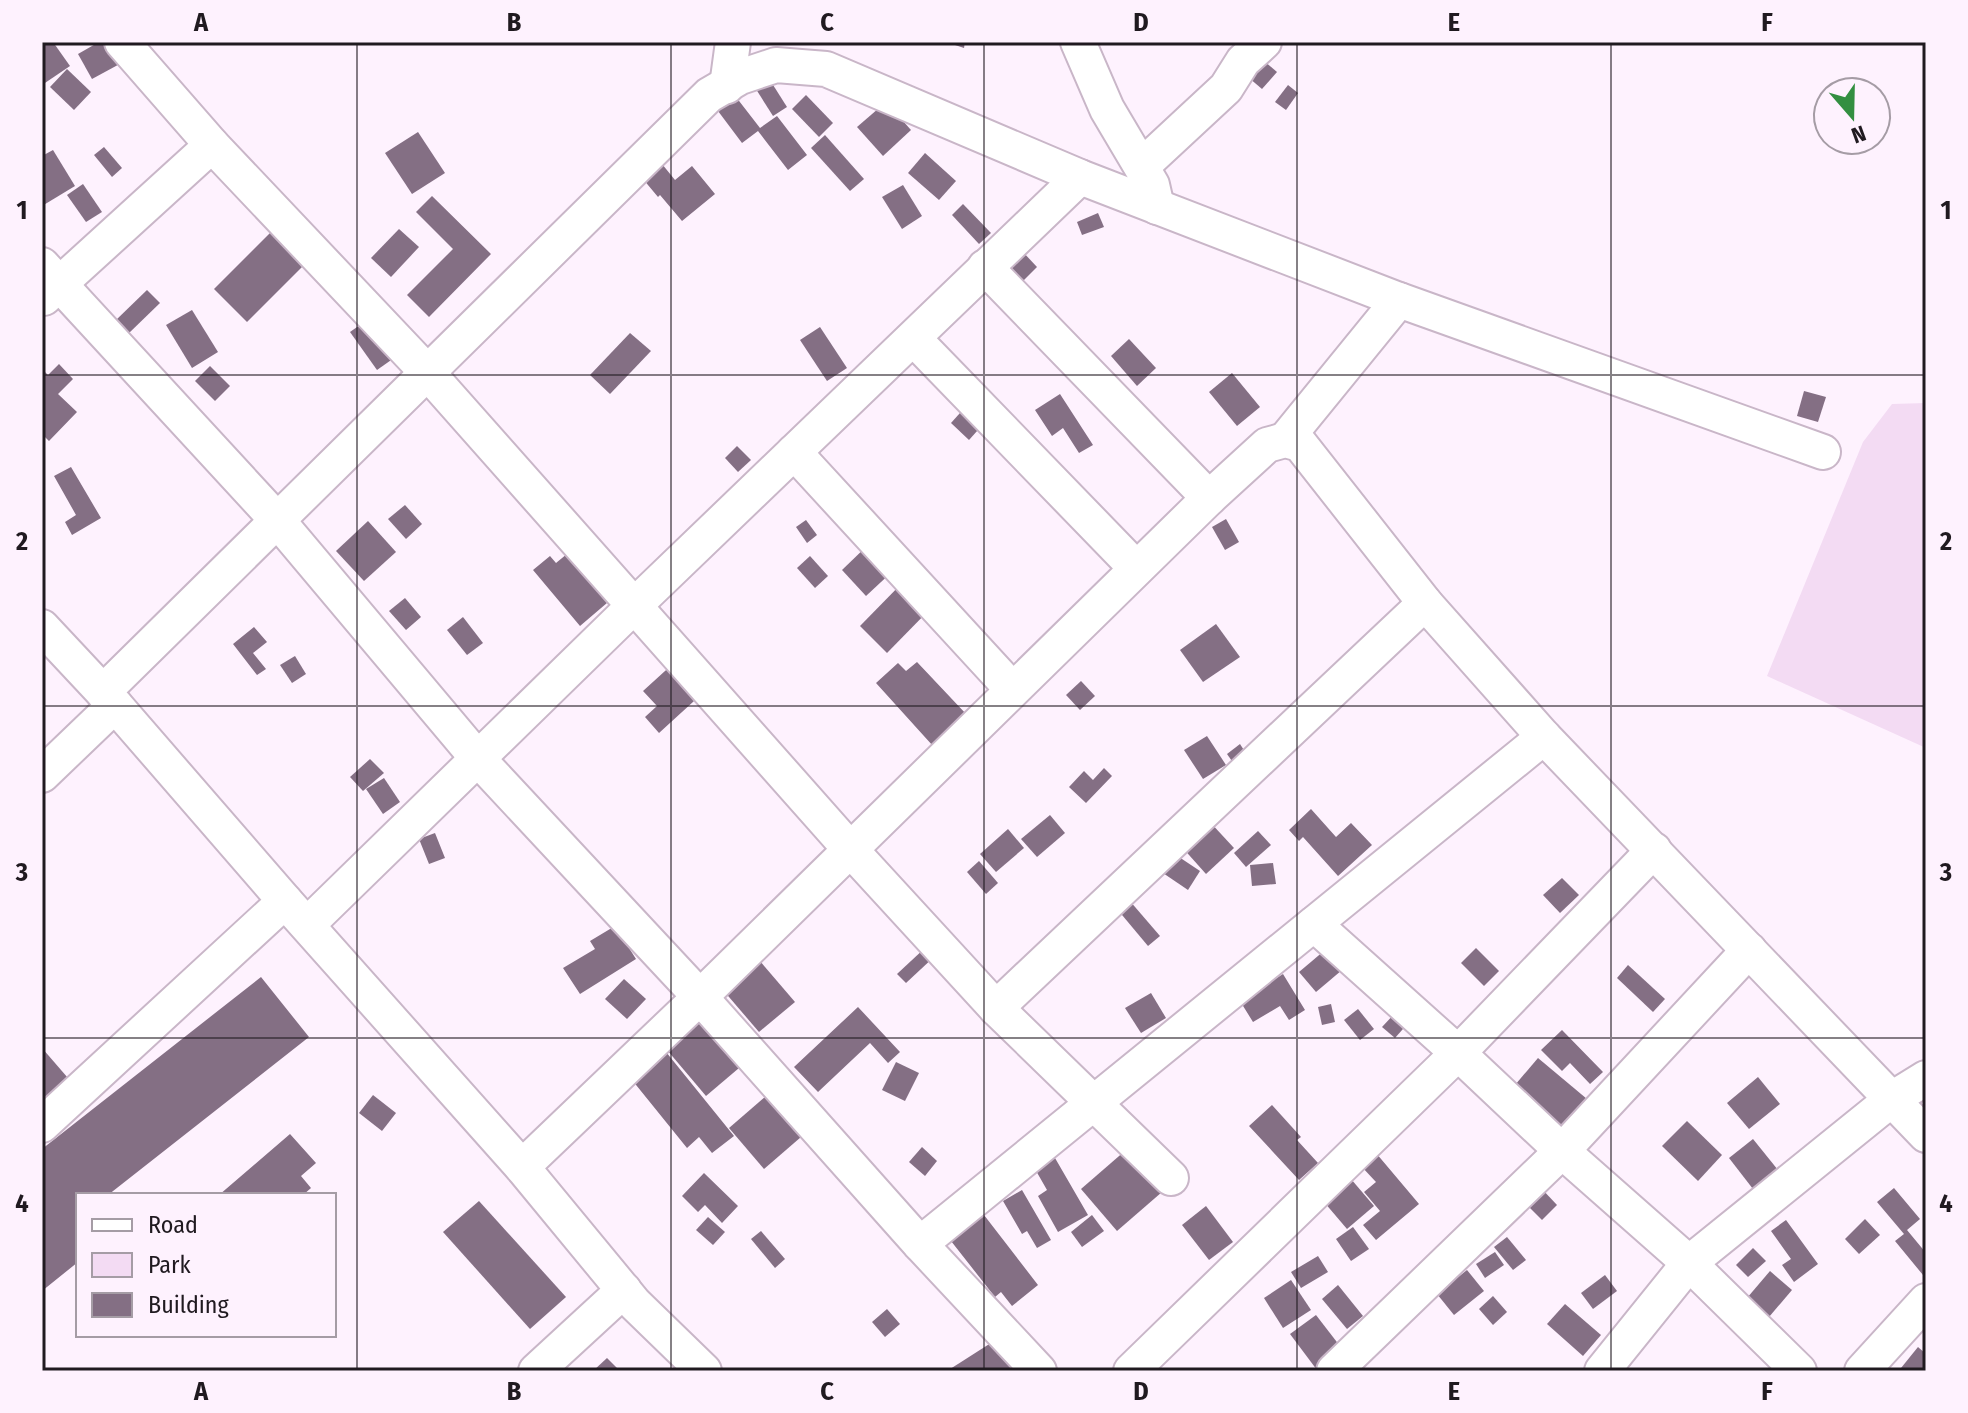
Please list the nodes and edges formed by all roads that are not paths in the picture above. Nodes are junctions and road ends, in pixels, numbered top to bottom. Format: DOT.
graph roads {
  1 [pos="122,42"];
  2 [pos="733,42"];
  3 [pos="1078,42"];
  4 [pos="1247,48"];
  5 [pos="727,86"];
  6 [pos="212,145"];
  7 [pos="1142,166"];
  8 [pos="1080,177"];
  9 [pos="1157,207"];
  10 [pos="985,267"];
  11 [pos="48,283"];
  12 [pos="1399,300"];
  13 [pos="914,339"];
  14 [pos="427,372"];
  15 [pos="1285,440"];
  16 [pos="794,452"];
  17 [pos="1823,452"];
  18 [pos="1209,498"];
  19 [pos="278,521"];
  20 [pos="1136,568"];
  21 [pos="1425,603"];
  22 [pos="635,605"];
  23 [pos="42,627"];
  24 [pos="1012,689"];
  25 [pos="109,698"];
  26 [pos="1544,737"];
  27 [pos="479,760"];
  28 [pos="42,775"];
  29 [pos="849,848"];
  30 [pos="1654,850"];
  31 [pos="297,913"];
  32 [pos="1314,924"];
  33 [pos="1749,950"];
  34 [pos="700,997"];
  35 [pos="996,1008"];
  36 [pos="1458,1053"];
  37 [pos="1926,1078"];
  38 [pos="1892,1099"];
  39 [pos="1094,1103"];
  40 [pos="42,1125"];
  41 [pos="1926,1135"];
  42 [pos="1562,1151"];
  43 [pos="522,1167"];
  44 [pos="1171,1178"];
  45 [pos="920,1244"];
  46 [pos="1689,1263"];
  47 [pos="624,1290"];
  48 [pos="1926,1301"];
  49 [pos="1797,1370"];
  50 [pos="536,1371"];
  51 [pos="704,1371"];
  52 [pos="1039,1371"];
  53 [pos="1131,1371"];
  54 [pos="1334,1371"];
  55 [pos="1602,1371"];
  56 [pos="1862,1371"];
  1 -- 6 [label="street"];
  2 -- 5 [label="street"];
  3 -- 7 [label="street"];
  4 -- 7 [label="street"];
  5 -- 8 [label="street"];
  5 -- 14 [label="street"];
  6 -- 11 [label="street"];
  6 -- 14 [label="street"];
  7 -- 9 [label="street"];
  8 -- 9 [label="street"];
  8 -- 10 [label="street"];
  9 -- 12 [label="street"];
  10 -- 13 [label="street"];
  10 -- 18 [label="street"];
  11 -- 19 [label="street"];
  12 -- 15 [label="street"];
  12 -- 17 [label="street"];
  13 -- 16 [label="street"];
  13 -- 20 [label="street"];
  14 -- 19 [label="street"];
  14 -- 22 [label="street"];
  15 -- 18 [label="street"];
  15 -- 21 [label="street"];
  16 -- 22 [label="street"];
  16 -- 24 [label="street"];
  18 -- 20 [label="street"];
  19 -- 25 [label="street"];
  19 -- 27 [label="street"];
  20 -- 24 [label="street"];
  21 -- 26 [label="street"];
  21 -- 35 [label="street"];
  22 -- 27 [label="street"];
  22 -- 29 [label="street"];
  23 -- 25 [label="street"];
  24 -- 29 [label="street"];
  25 -- 28 [label="street"];
  25 -- 31 [label="street"];
  26 -- 30 [label="street"];
  26 -- 32 [label="street"];
  27 -- 31 [label="street"];
  27 -- 34 [label="street"];
  29 -- 34 [label="street"];
  29 -- 35 [label="street"];
  30 -- 33 [label="street"];
  30 -- 36 [label="street"];
  31 -- 40 [label="street"];
  31 -- 43 [label="street"];
  32 -- 36 [label="street"];
  32 -- 39 [label="street"];
  33 -- 38 [label="street"];
  33 -- 42 [label="street"];
  34 -- 43 [label="street"];
  34 -- 45 [label="street"];
  35 -- 39 [label="street"];
  36 -- 42 [label="street"];
  36 -- 53 [label="street"];
  37 -- 38 [label="street"];
  38 -- 41 [label="street"];
  38 -- 46 [label="street"];
  39 -- 44 [label="street"];
  39 -- 45 [label="street"];
  42 -- 46 [label="street"];
  42 -- 54 [label="street"];
  43 -- 47 [label="street"];
  45 -- 52 [label="street"];
  46 -- 49 [label="street"];
  46 -- 55 [label="street"];
  47 -- 50 [label="street"];
  47 -- 51 [label="street"];
  48 -- 56 [label="street"];
}
